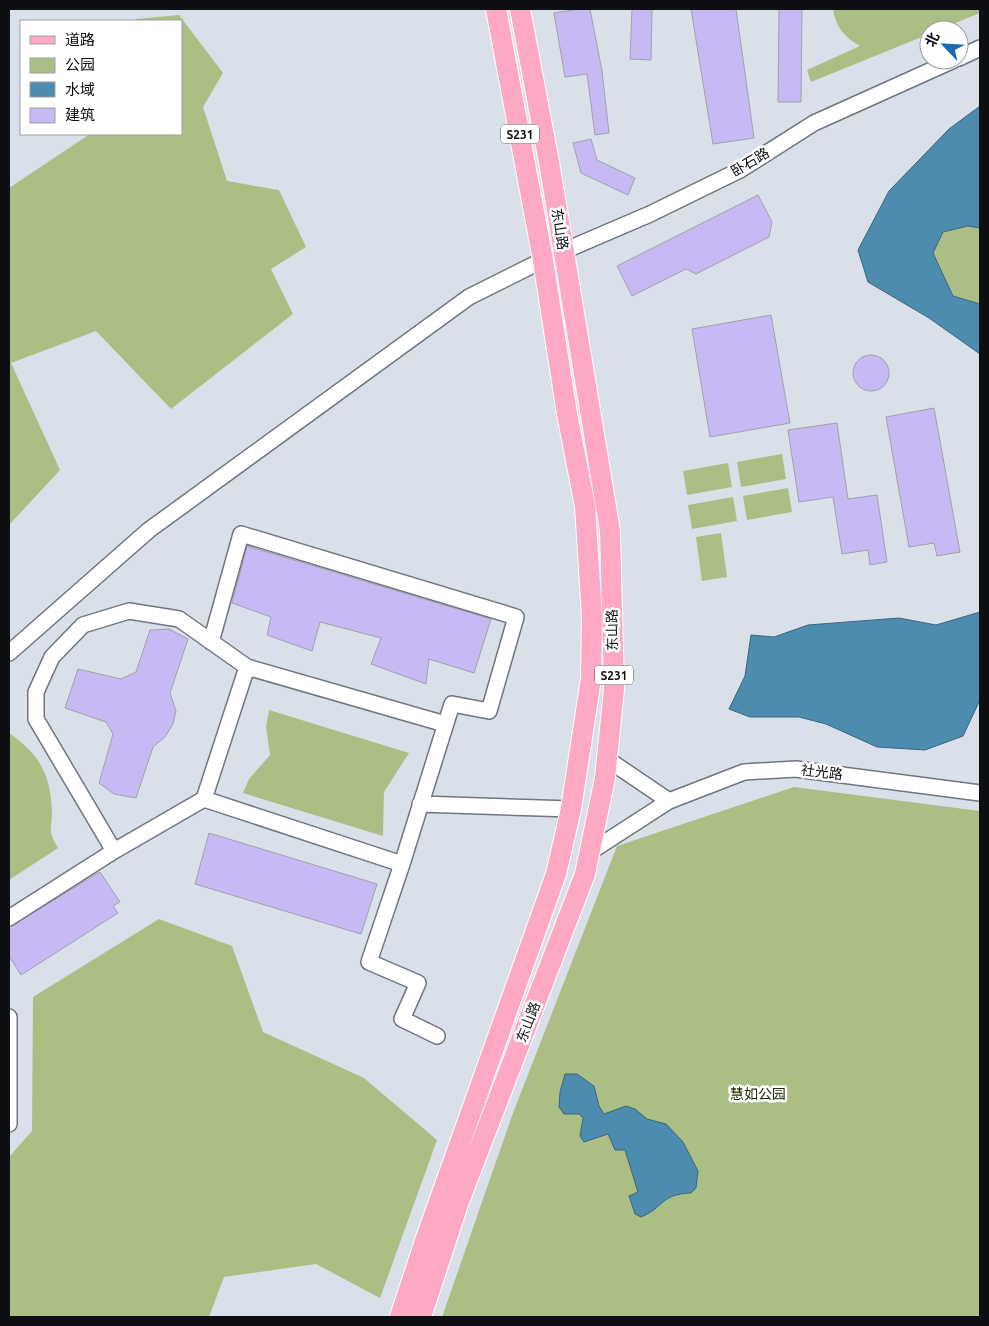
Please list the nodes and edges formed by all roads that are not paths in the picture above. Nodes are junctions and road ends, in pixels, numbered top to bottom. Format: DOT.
graph roads {
  1 [pos="496,9"];
  2 [pos="520,9"];
  3 [pos="932,70"];
  4 [pos="564,251"];
  5 [pos="543,260"];
  6 [pos="212,642"];
  7 [pos="9,653"];
  8 [pos="247,667"];
  9 [pos="445,724"];
  10 [pos="607,759"];
  11 [pos="980,793"];
  12 [pos="204,799"];
  13 [pos="669,801"];
  14 [pos="420,804"];
  15 [pos="571,809"];
  16 [pos="114,851"];
  17 [pos="590,852"];
  18 [pos="402,864"];
  19 [pos="9,918"];
  20 [pos="9,1017"];
  21 [pos="437,1036"];
  22 [pos="9,1124"];
  23 [pos="400,1317"];
  24 [pos="421,1317"];
  1 -- 5 [label="main road, 东山路 / S231"];
  2 -- 4 [label="main road, 东山路 / S231"];
  3 -- 4 [label="street, 卧石路"];
  4 -- 5 [label="street, 卧石路"];
  4 -- 10 [label="main road, 东山路 / S231"];
  5 -- 7 [label="street, 卧石路"];
  5 -- 15 [label="main road, 东山路 / S231"];
  6 -- 8 [label="street"];
  6 -- 9 [label="street"];
  6 -- 16 [label="street"];
  8 -- 9 [label="street"];
  8 -- 12 [label="street"];
  9 -- 14 [label="street"];
  10 -- 13 [label="street"];
  10 -- 17 [label="main road, 东山路 / S231"];
  11 -- 13 [label="street, 社光路"];
  12 -- 16 [label="street"];
  12 -- 18 [label="street"];
  13 -- 17 [label="street, 社光路"];
  14 -- 15 [label="street"];
  14 -- 18 [label="street"];
  15 -- 23 [label="main road, 东山路 / S231"];
  16 -- 19 [label="street"];
  17 -- 24 [label="main road, 东山路 / S231"];
  18 -- 21 [label="street"];
  20 -- 22 [label="street"];
}
